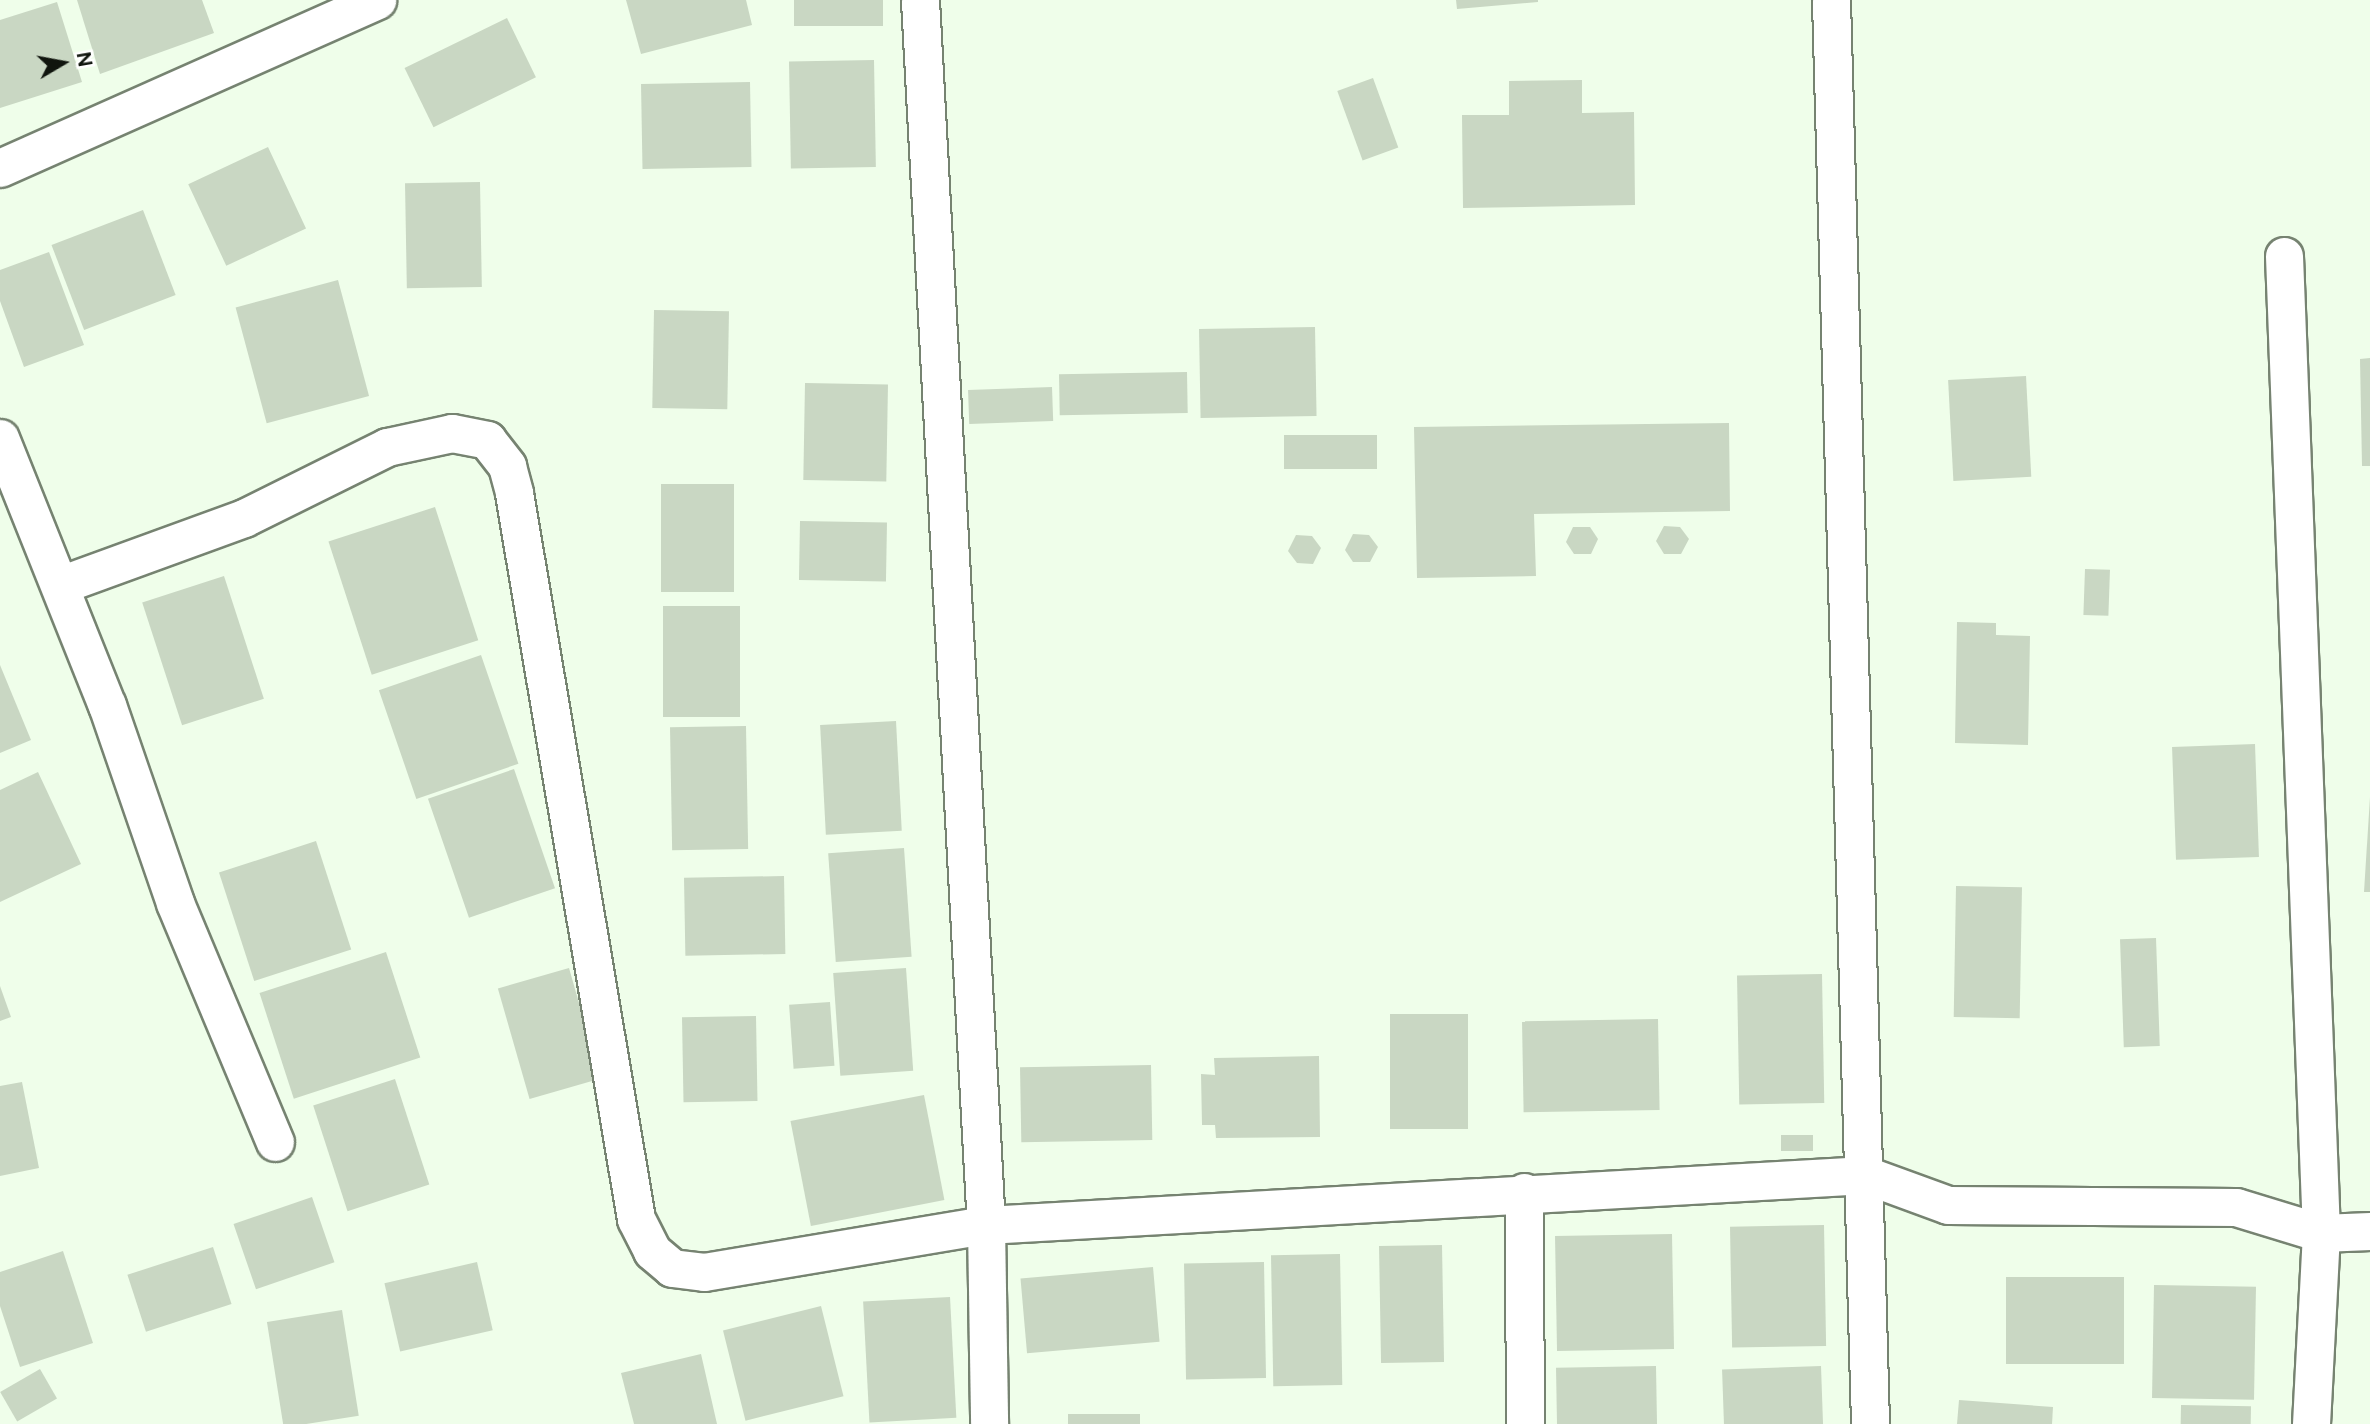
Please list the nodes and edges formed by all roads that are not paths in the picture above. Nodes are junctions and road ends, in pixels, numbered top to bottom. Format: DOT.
graph roads {
  1 [pos="377,0"];
  2 [pos="920,0"];
  3 [pos="1832,0"];
  4 [pos="0,168"];
  5 [pos="2284,256"];
  6 [pos="0,438"];
  7 [pos="60,585"];
  8 [pos="275,1142"];
  9 [pos="1866,1175"];
  10 [pos="1524,1192"];
  11 [pos="986,1225"];
  12 [pos="2370,1231"];
  13 [pos="2321,1233"];
  14 [pos="989,1424"];
  15 [pos="1525,1424"];
  16 [pos="1870,1424"];
  17 [pos="2311,1424"];
  1 -- 4 [label="street"];
  2 -- 11 [label="street"];
  3 -- 9 [label="street"];
  5 -- 13 [label="street"];
  6 -- 7 [label="street"];
  7 -- 8 [label="street"];
  7 -- 11 [label="street"];
  9 -- 10 [label="street"];
  9 -- 13 [label="street"];
  9 -- 16 [label="street"];
  10 -- 11 [label="street"];
  10 -- 15 [label="street"];
  11 -- 14 [label="street"];
  12 -- 13 [label="street"];
  13 -- 17 [label="street"];
}
